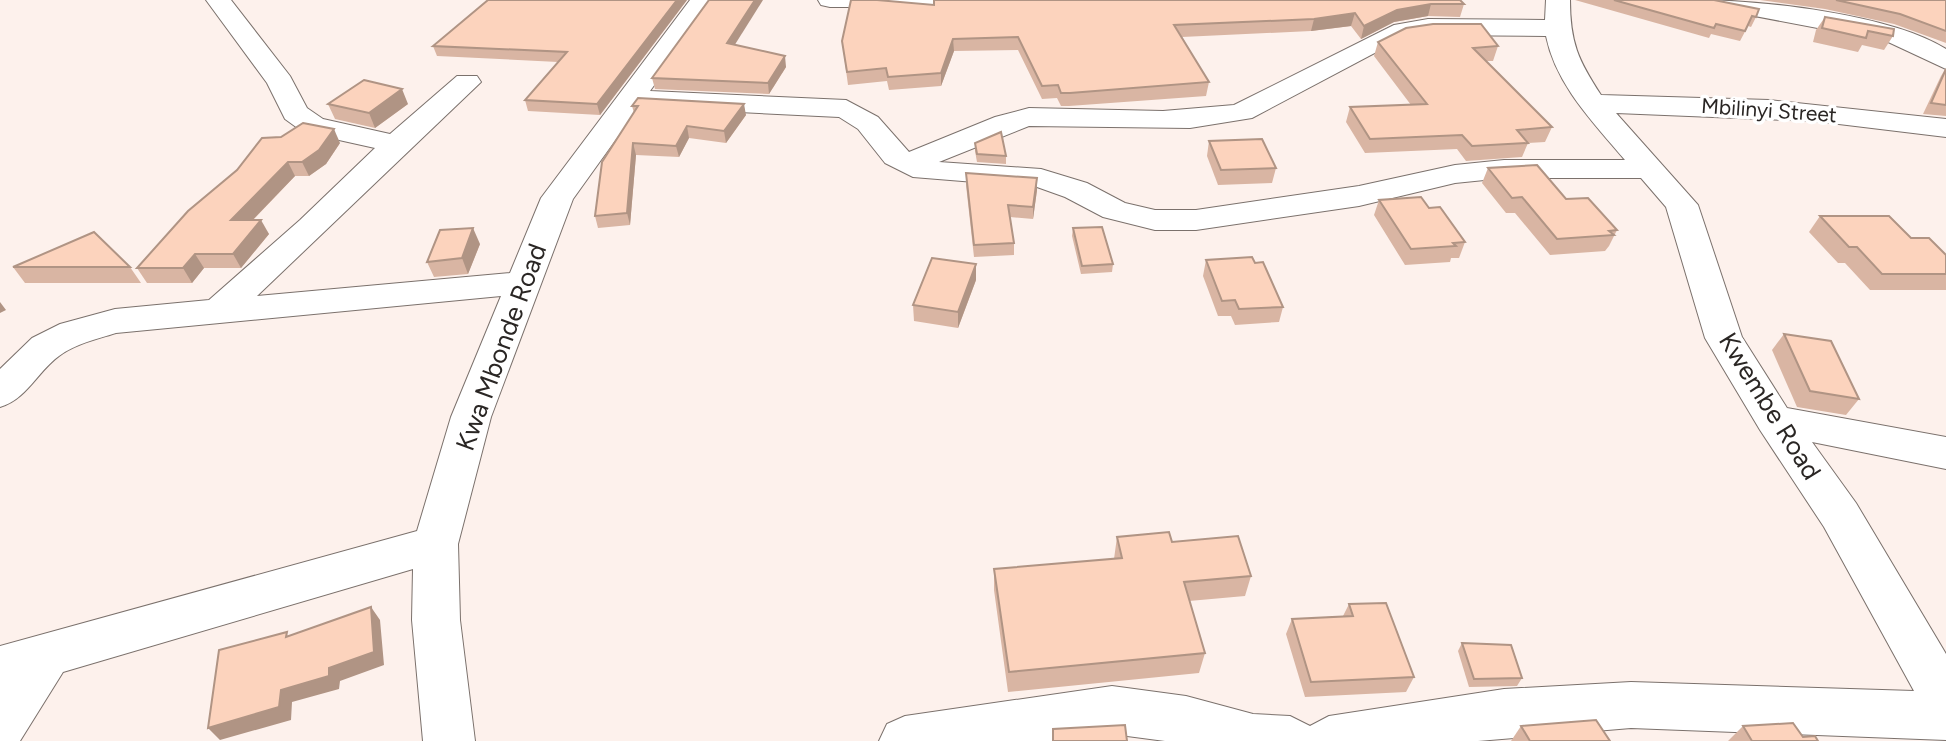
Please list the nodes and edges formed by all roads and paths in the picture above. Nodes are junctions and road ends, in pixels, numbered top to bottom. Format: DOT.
graph roads {
  1 [pos="218,0"];
  2 [pos="703,0"];
  3 [pos="830,0"];
  4 [pos="932,0"];
  5 [pos="1707,0"];
  6 [pos="1552,9"];
  7 [pos="1946,61"];
  8 [pos="467,82"];
  9 [pos="629,98"];
  10 [pos="1592,104"];
  11 [pos="1946,128"];
  12 [pos="396,144"];
  13 [pos="907,164"];
  14 [pos="1651,169"];
  15 [pos="522,283"];
  16 [pos="218,312"];
  17 [pos="0,393"];
  18 [pos="1773,420"];
  19 [pos="1946,453"];
  20 [pos="436,544"];
  21 [pos="23,662"];
  22 [pos="1946,701"];
  23 [pos="1946,716"];
  24 [pos="0,727"];
  25 [pos="449,741"];
  26 [pos="905,741"];
  27 [pos="1290,741"];
  28 [pos="1329,741"];
  1 -- 12 [label="street"];
  2 -- 9 [label="street, Kwa Mbonde Road"];
  3 -- 4 [label="street"];
  5 -- 7 [label="street"];
  6 -- 10 [label="street, Kwembe Road"];
  6 -- 13 [label="street"];
  8 -- 12 [label="street"];
  9 -- 13 [label="street"];
  9 -- 15 [label="street, Kwa Mbonde Road"];
  10 -- 11 [label="street, Mbilinyi Street"];
  10 -- 14 [label="street, Kwembe Road"];
  12 -- 16 [label="street"];
  13 -- 14 [label="street"];
  14 -- 18 [label="street, Kwembe Road"];
  15 -- 16 [label="street"];
  15 -- 20 [label="street, Kwa Mbonde Road"];
  16 -- 17 [label="street"];
  18 -- 19 [label="street"];
  18 -- 22 [label="street, Kwembe Road"];
  20 -- 21 [label="street"];
  20 -- 25 [label="street, Kwa Mbonde Road"];
  21 -- 24 [label="street"];
  23 -- 28 [label="street"];
  26 -- 27 [label="street"];
}
